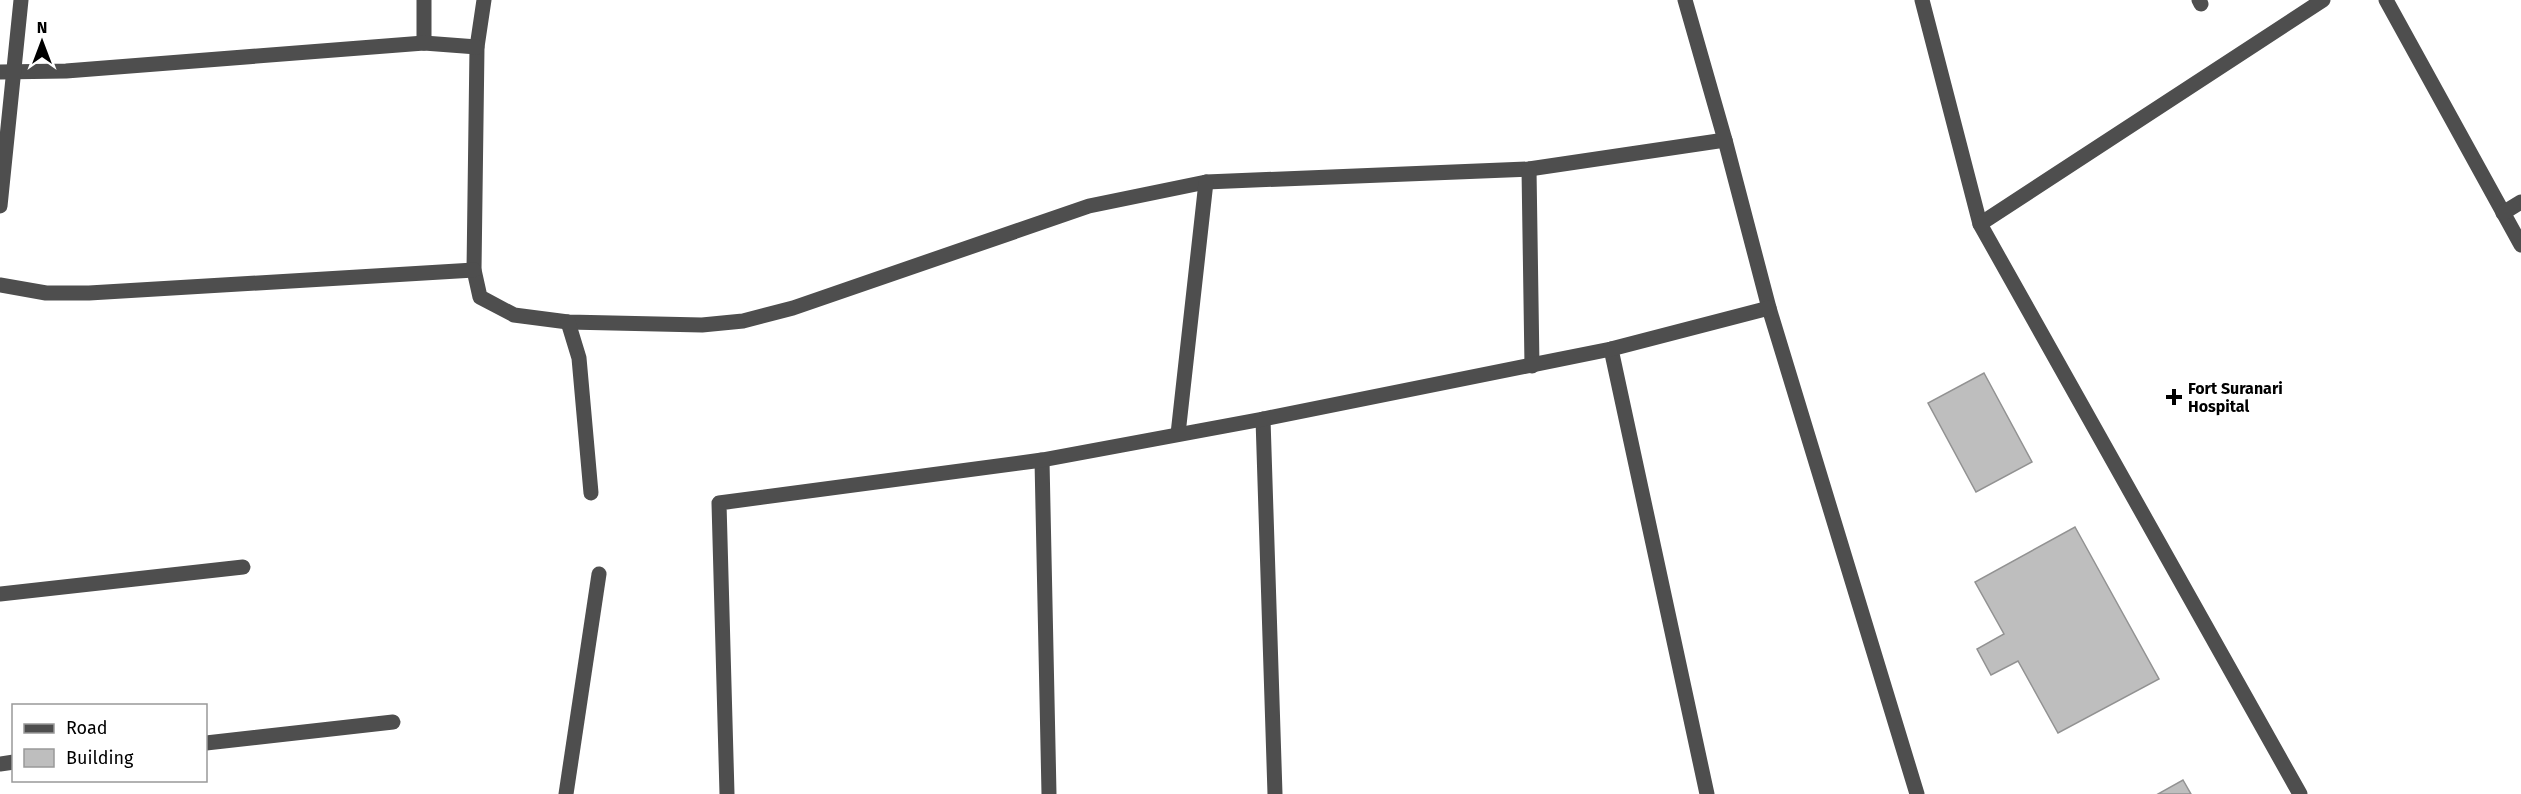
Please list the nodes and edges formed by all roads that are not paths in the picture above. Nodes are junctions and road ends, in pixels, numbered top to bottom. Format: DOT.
graph roads {
  1 [pos="21,0"];
  2 [pos="424,0"];
  3 [pos="484,0"];
  4 [pos="1684,0"];
  5 [pos="1922,0"];
  6 [pos="2323,0"];
  7 [pos="2386,0"];
  8 [pos="424,43"];
  9 [pos="477,48"];
  10 [pos="7,71"];
  11 [pos="1725,140"];
  12 [pos="1529,169"];
  13 [pos="1206,182"];
  14 [pos="2521,202"];
  15 [pos="0,206"];
  16 [pos="2503,213"];
  17 [pos="1980,224"];
  18 [pos="2521,245"];
  19 [pos="474,270"];
  20 [pos="0,285"];
  21 [pos="1769,308"];
  22 [pos="568,322"];
  23 [pos="1611,349"];
  24 [pos="1532,366"];
  25 [pos="1263,419"];
  26 [pos="1178,434"];
  27 [pos="1042,460"];
  28 [pos="591,493"];
  29 [pos="243,567"];
  30 [pos="599,574"];
  31 [pos="0,594"];
  32 [pos="393,722"];
  33 [pos="207,743"];
  34 [pos="566,794"];
  35 [pos="727,794"];
  36 [pos="1049,794"];
  37 [pos="1275,794"];
  38 [pos="1707,794"];
  39 [pos="1917,794"];
  40 [pos="2300,794"];
  1 -- 10 [label="street"];
  2 -- 8 [label="street"];
  3 -- 9 [label="street"];
  4 -- 11 [label="street"];
  5 -- 17 [label="street"];
  6 -- 17 [label="street"];
  7 -- 16 [label="street"];
  8 -- 9 [label="street"];
  8 -- 10 [label="street"];
  9 -- 19 [label="street"];
  10 -- 15 [label="street"];
  11 -- 12 [label="street"];
  11 -- 21 [label="street"];
  12 -- 13 [label="street"];
  12 -- 24 [label="street"];
  13 -- 22 [label="street"];
  13 -- 26 [label="street"];
  14 -- 16 [label="street"];
  16 -- 18 [label="street"];
  17 -- 40 [label="street"];
  19 -- 20 [label="street"];
  19 -- 22 [label="street"];
  21 -- 23 [label="street"];
  21 -- 39 [label="street"];
  22 -- 28 [label="street"];
  23 -- 24 [label="street"];
  23 -- 38 [label="street"];
  24 -- 25 [label="street"];
  25 -- 26 [label="street"];
  25 -- 37 [label="street"];
  26 -- 27 [label="street"];
  27 -- 35 [label="street"];
  27 -- 36 [label="street"];
  29 -- 31 [label="street"];
  30 -- 34 [label="street"];
  32 -- 33 [label="street"];
}
